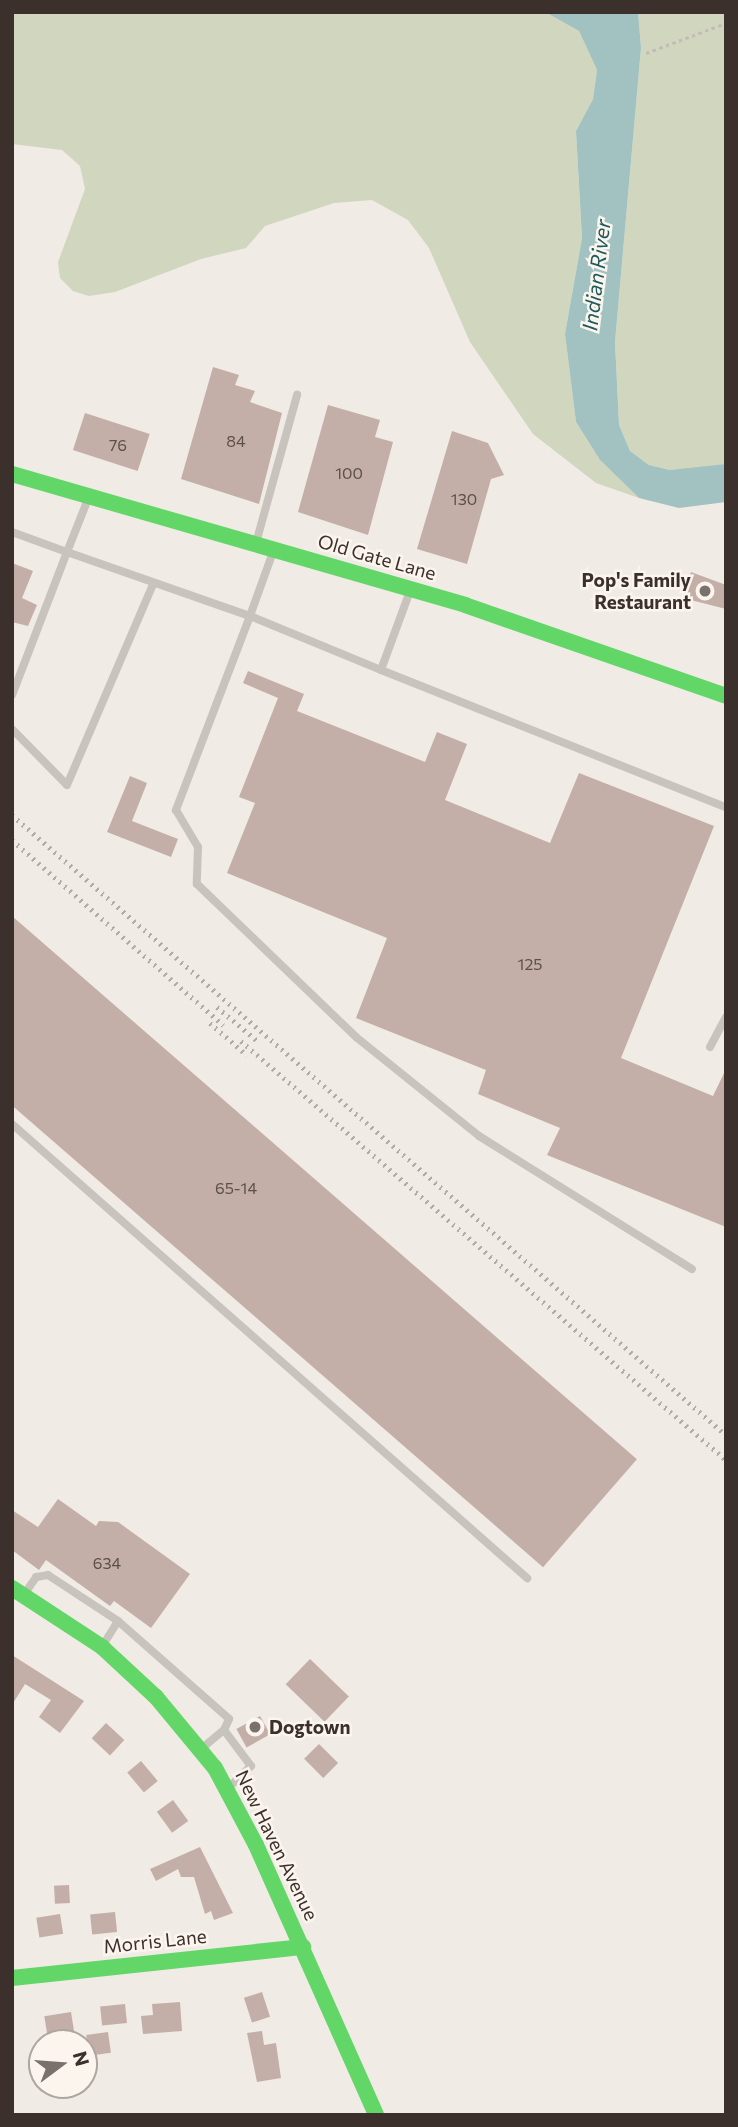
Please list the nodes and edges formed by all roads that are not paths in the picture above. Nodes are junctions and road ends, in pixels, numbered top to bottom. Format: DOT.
graph roads {
  1 [pos="297,395"];
  2 [pos="12,474"];
  3 [pos="89,496"];
  4 [pos="12,532"];
  5 [pos="255,545"];
  6 [pos="274,550"];
  7 [pos="67,552"];
  8 [pos="153,584"];
  9 [pos="410,589"];
  10 [pos="250,617"];
  11 [pos="381,670"];
  12 [pos="12,695"];
  13 [pos="726,696"];
  14 [pos="12,729"];
  15 [pos="726,807"];
  16 [pos="726,1017"];
  17 [pos="710,1047"];
  18 [pos="12,1124"];
  19 [pos="692,1269"];
  20 [pos="527,1578"];
  21 [pos="18,1592"];
  22 [pos="118,1621"];
  23 [pos="102,1647"];
  24 [pos="224,1730"];
  25 [pos="201,1749"];
  26 [pos="226,1789"];
  27 [pos="303,1947"];
  28 [pos="12,1978"];
  29 [pos="376,2115"];
  1 -- 5 [label="lane"];
  2 -- 3 [label="main road, Old Gate Lane"];
  3 -- 5 [label="main road, Old Gate Lane"];
  3 -- 7 [label="lane"];
  4 -- 7 [label="lane"];
  5 -- 6 [label="main road, Old Gate Lane"];
  6 -- 9 [label="main road, Old Gate Lane"];
  6 -- 10 [label="lane"];
  7 -- 8 [label="lane"];
  7 -- 12 [label="lane"];
  8 -- 10 [label="lane"];
  8 -- 14 [label="lane"];
  9 -- 11 [label="lane"];
  9 -- 13 [label="main road, Old Gate Lane"];
  10 -- 11 [label="lane"];
  10 -- 19 [label="lane"];
  11 -- 15 [label="lane"];
  16 -- 17 [label="lane"];
  18 -- 20 [label="lane"];
  21 -- 22 [label="lane"];
  21 -- 23 [label="main road, New Haven Avenue"];
  22 -- 23 [label="lane"];
  22 -- 24 [label="lane"];
  23 -- 25 [label="main road, New Haven Avenue"];
  24 -- 25 [label="lane"];
  24 -- 26 [label="lane"];
  25 -- 26 [label="main road, New Haven Avenue"];
  26 -- 27 [label="main road, New Haven Avenue"];
  27 -- 28 [label="main road, Morris Lane"];
  27 -- 29 [label="main road, New Haven Avenue"];
}
